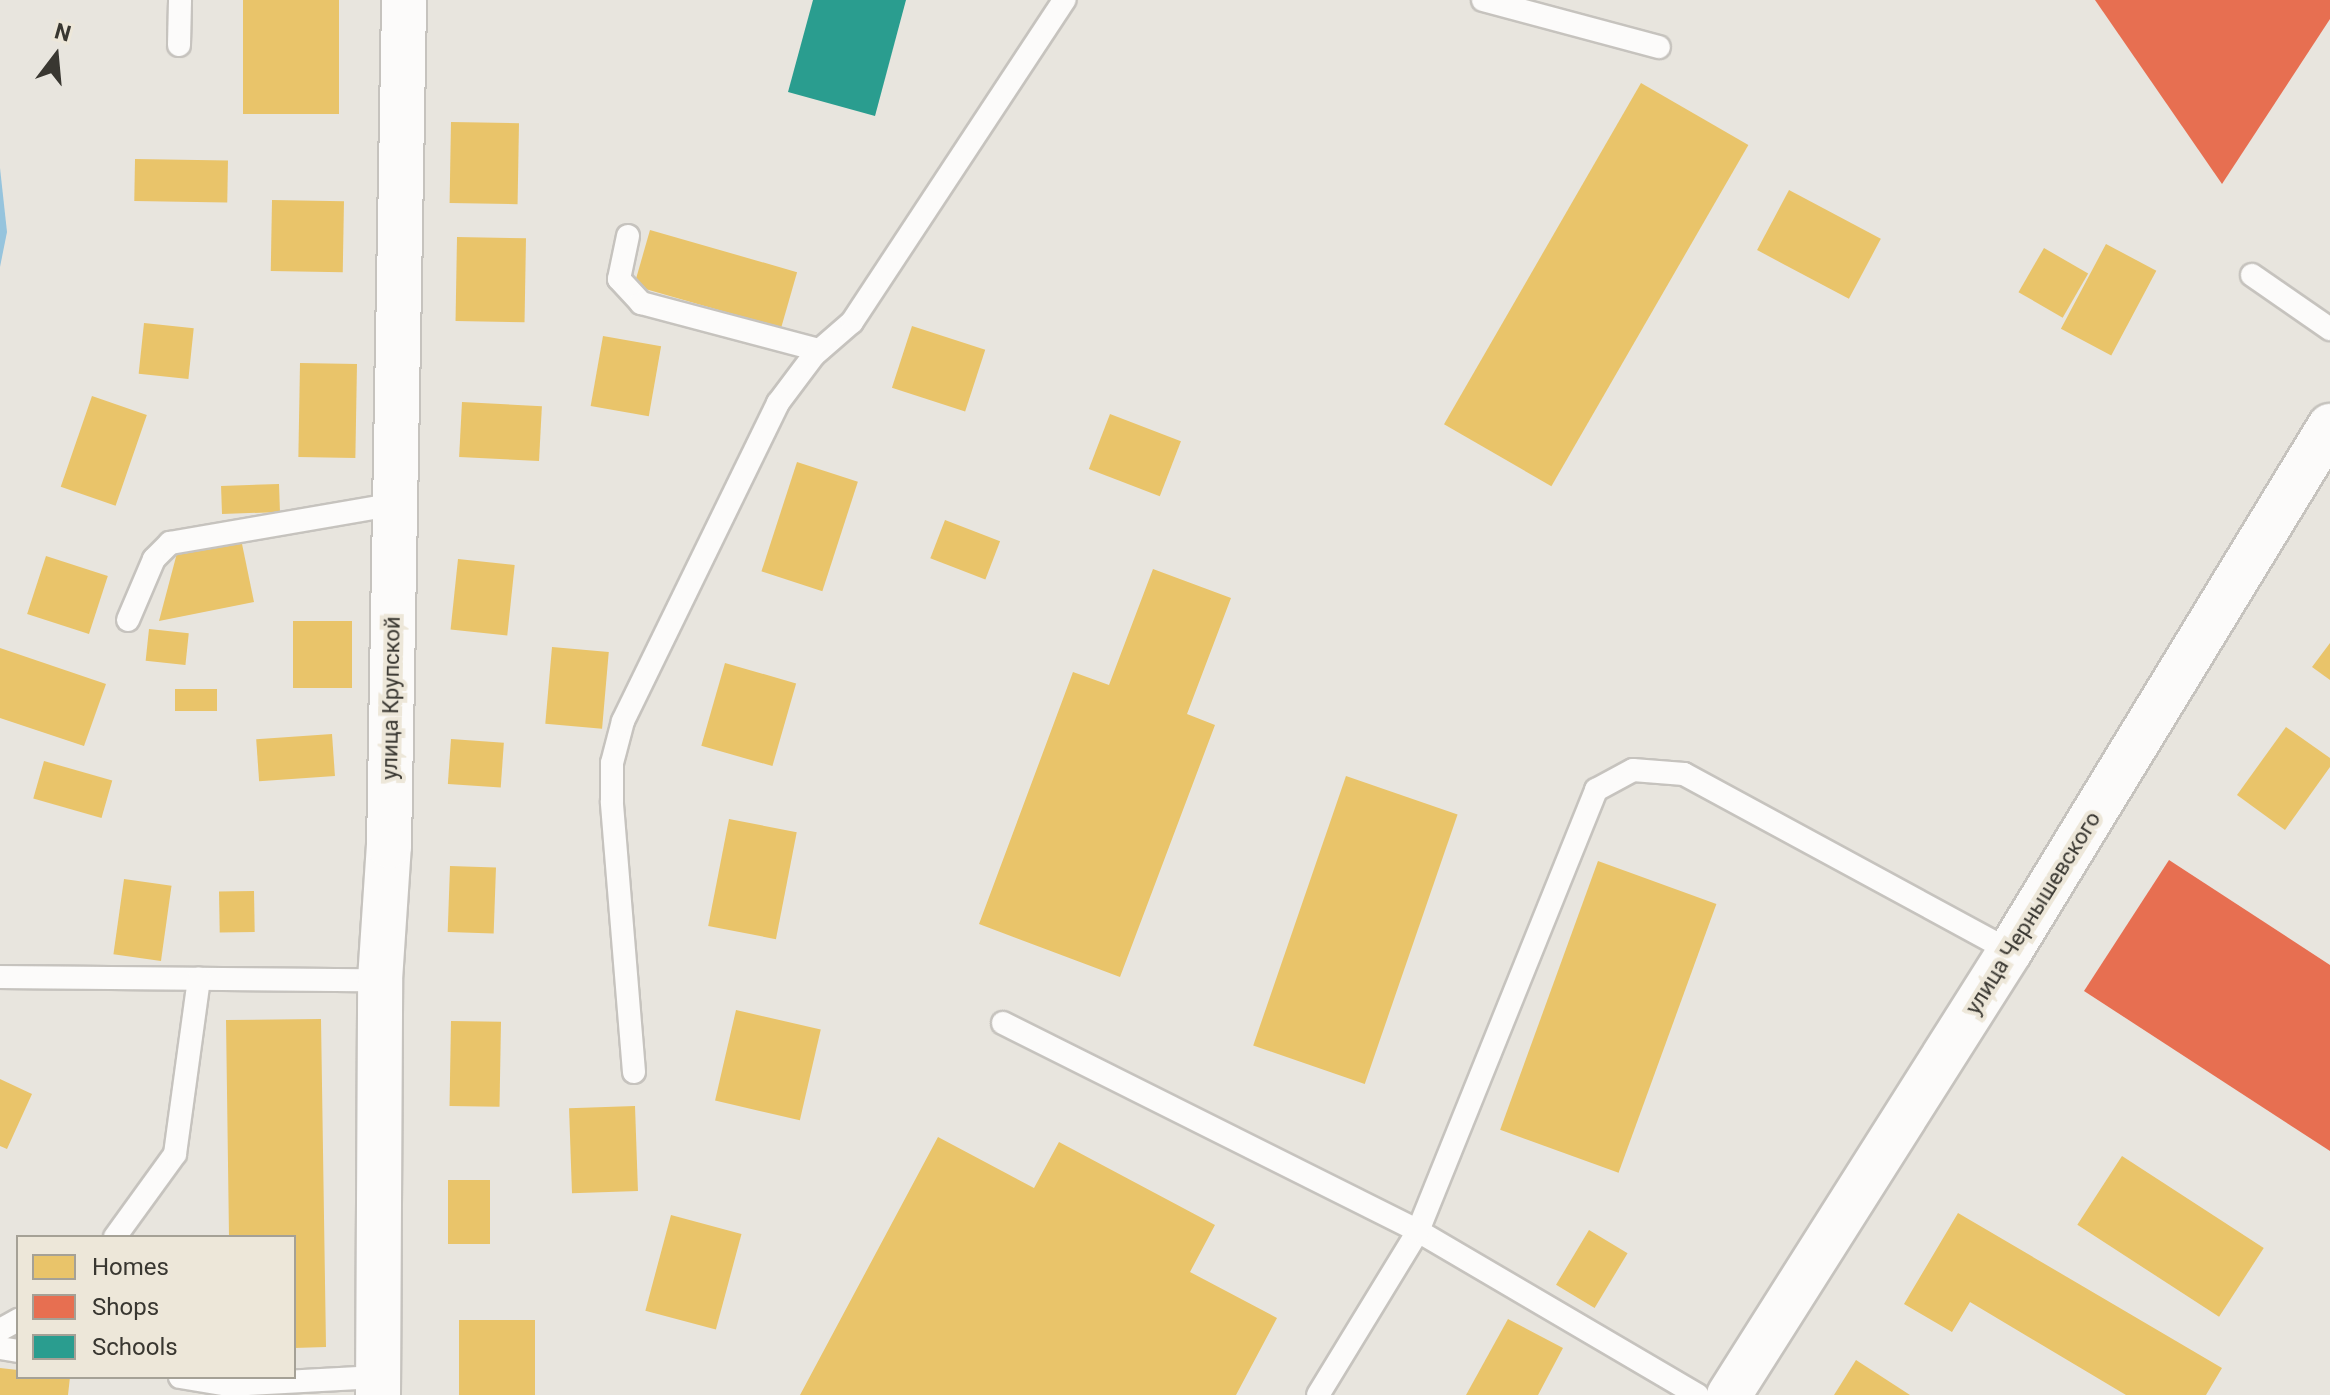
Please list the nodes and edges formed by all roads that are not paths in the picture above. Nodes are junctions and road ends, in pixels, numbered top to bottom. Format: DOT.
graph roads {
  1 [pos="180,0"];
  2 [pos="404,0"];
  3 [pos="1064,0"];
  4 [pos="1483,0"];
  5 [pos="179,45"];
  6 [pos="1659,47"];
  7 [pos="628,236"];
  8 [pos="2252,275"];
  9 [pos="2330,329"];
  10 [pos="819,350"];
  11 [pos="2330,426"];
  12 [pos="395,504"];
  13 [pos="128,620"];
  14 [pos="2010,951"];
  15 [pos="0,977"];
  16 [pos="199,979"];
  17 [pos="380,980"];
  18 [pos="1003,1023"];
  19 [pos="634,1072"];
  20 [pos="1418,1231"];
  21 [pos="116,1235"];
  22 [pos="192,1379"];
  23 [pos="378,1386"];
  24 [pos="1318,1395"];
  25 [pos="1698,1395"];
  26 [pos="1729,1395"];
  1 -- 5 [label="lane"];
  2 -- 12 [label="street, улица Крупской"];
  3 -- 10 [label="lane"];
  4 -- 6 [label="lane"];
  7 -- 10 [label="lane"];
  8 -- 9 [label="lane"];
  10 -- 19 [label="lane"];
  11 -- 14 [label="street, улица Чернышевского"];
  12 -- 13 [label="lane"];
  12 -- 17 [label="street, улица Крупской"];
  14 -- 20 [label="lane"];
  14 -- 26 [label="street, улица Чернышевского"];
  15 -- 16 [label="lane"];
  16 -- 17 [label="lane"];
  16 -- 21 [label="lane"];
  17 -- 23 [label="street, улица Крупской"];
  18 -- 20 [label="lane"];
  20 -- 24 [label="lane"];
  20 -- 25 [label="lane"];
  22 -- 23 [label="lane"];
}
